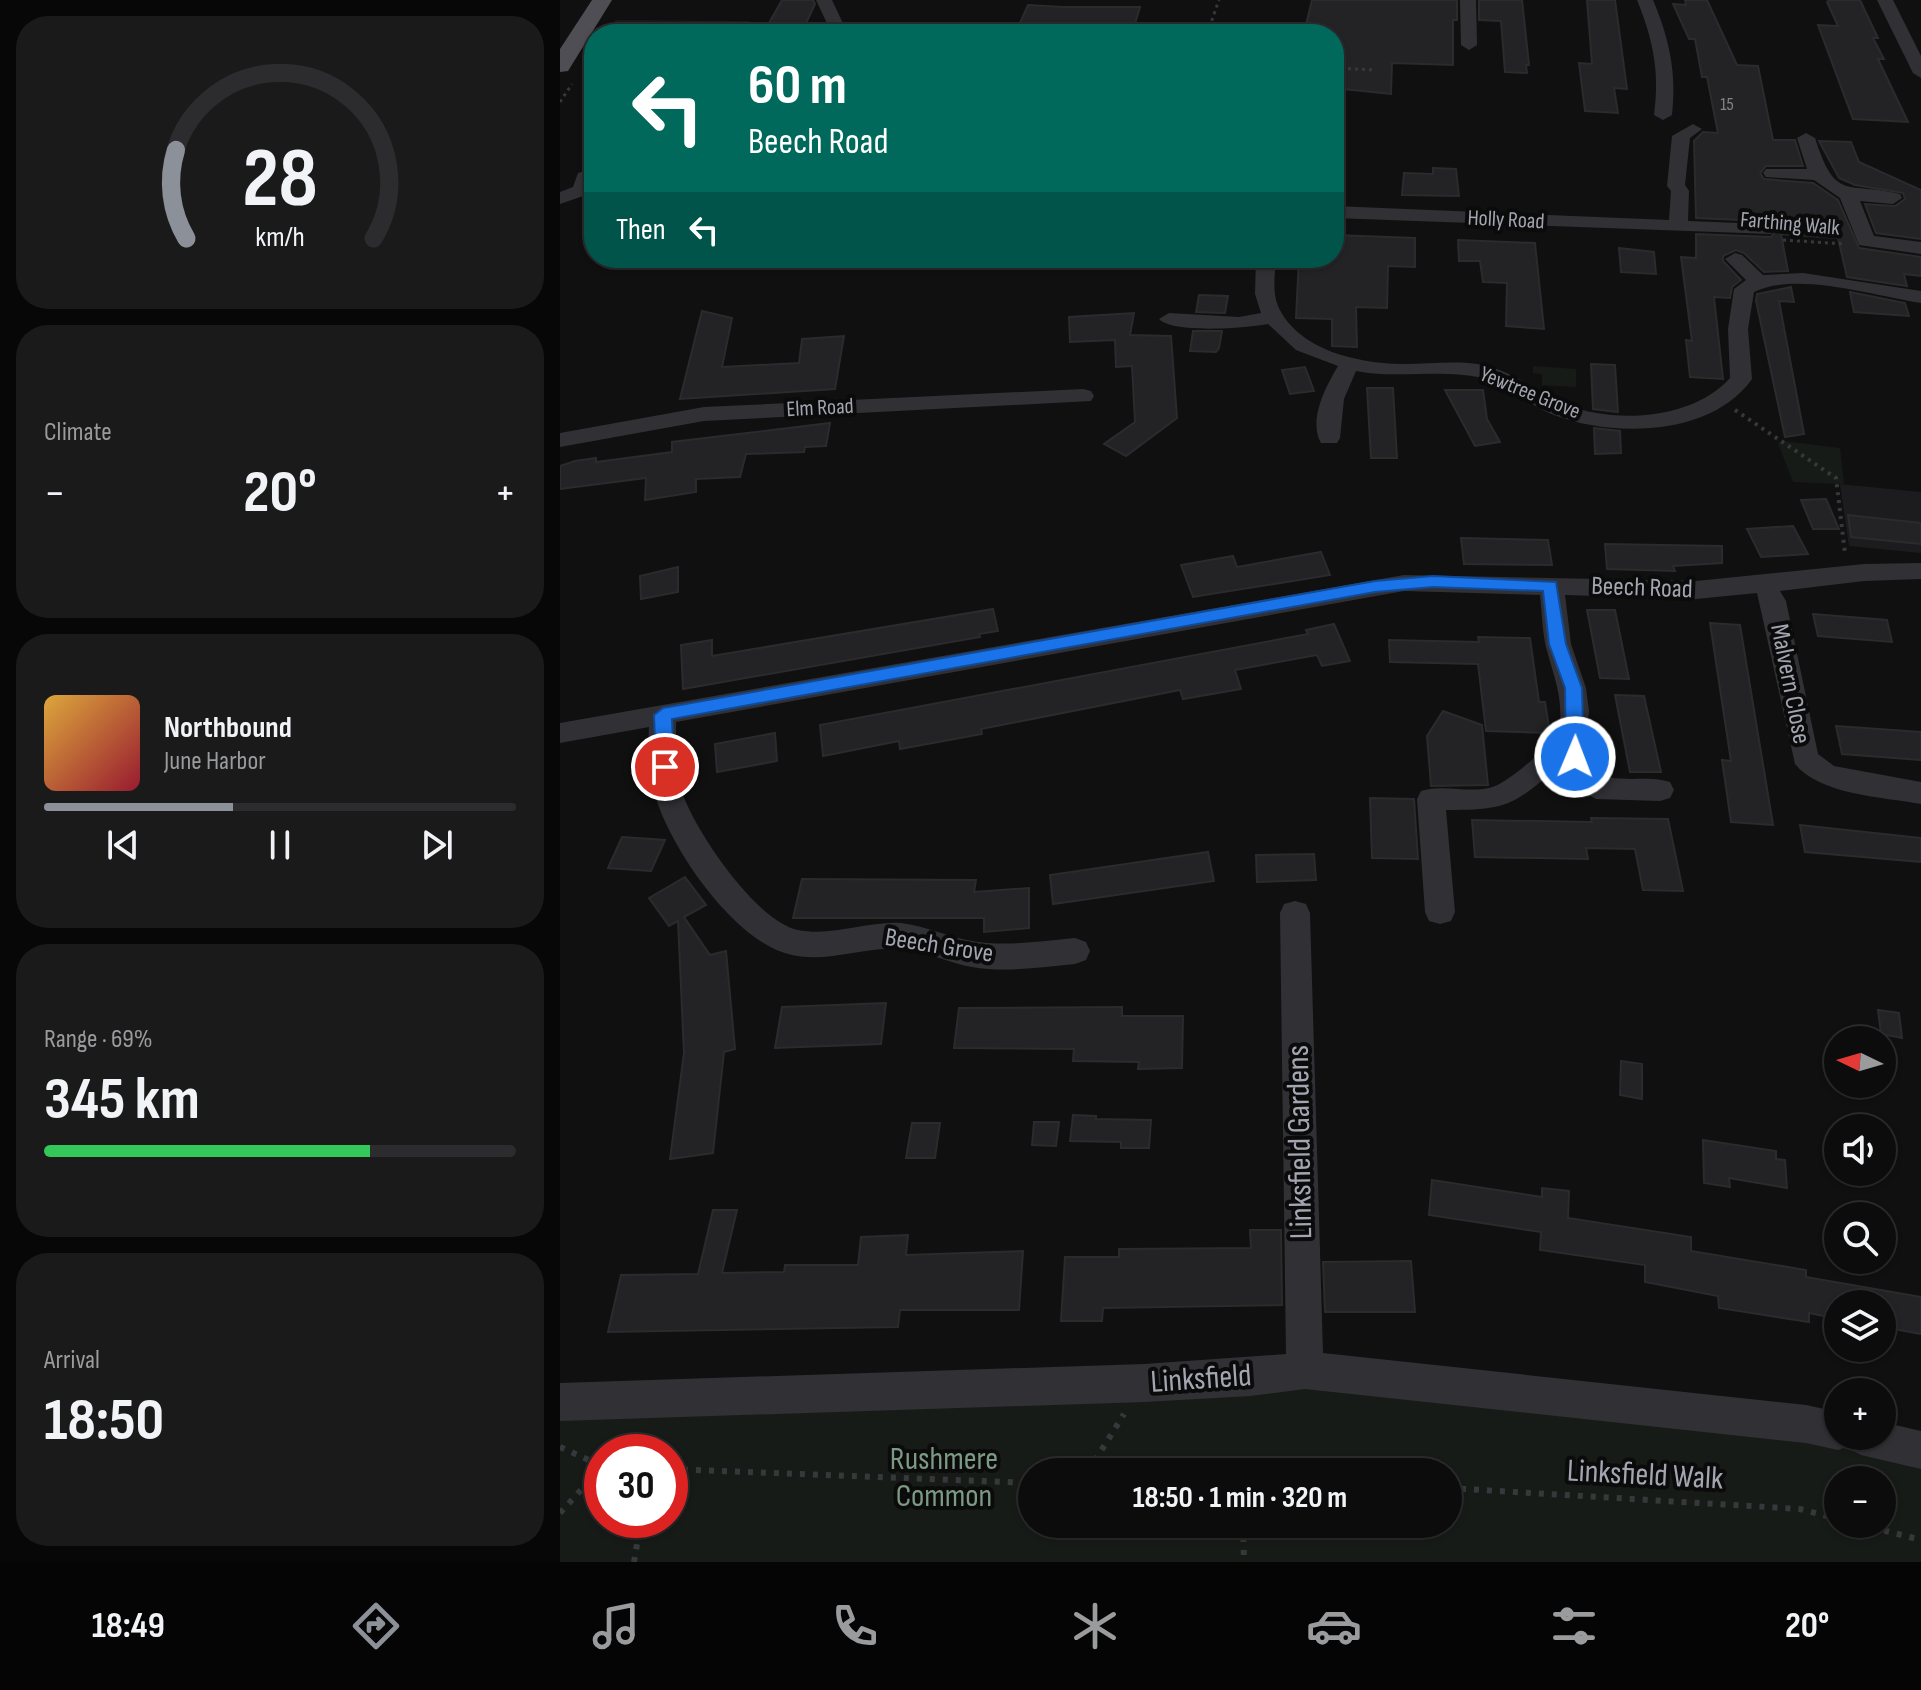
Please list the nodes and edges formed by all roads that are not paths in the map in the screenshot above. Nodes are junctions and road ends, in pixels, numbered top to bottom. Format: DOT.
graph roads {
  1 [pos="602,0"];
  2 [pos="824,0"];
  3 [pos="1468,0"];
  4 [pos="1645,0"];
  5 [pos="1885,0"];
  6 [pos="587,24"];
  7 [pos="835,24"];
  8 [pos="584,28"];
  9 [pos="1469,45"];
  10 [pos="560,66"];
  11 [pos="1921,73"];
  12 [pos="1663,115"];
  13 [pos="1693,129"];
  14 [pos="1806,138"];
  15 [pos="1772,173"];
  16 [pos="560,175"];
  17 [pos="1818,175"];
  18 [pos="584,177"];
  19 [pos="584,187"];
  20 [pos="1848,195"];
  21 [pos="560,198"];
  22 [pos="1893,198"];
  23 [pos="1344,212"];
  24 [pos="1678,226"];
  25 [pos="1773,234"];
  26 [pos="1921,248"];
  27 [pos="1735,259"];
  28 [pos="1265,268"];
  29 [pos="1757,280"];
  30 [pos="1921,297"];
  31 [pos="1273,317"];
  32 [pos="1169,319"];
  33 [pos="1350,364"];
  34 [pos="1083,396"];
  35 [pos="1329,438"];
  36 [pos="560,440"];
  37 [pos="1921,571"];
  38 [pos="1764,584"];
  39 [pos="1551,585"];
  40 [pos="663,715"];
  41 [pos="560,733"];
  42 [pos="1572,740"];
  43 [pos="1660,790"];
  44 [pos="1921,793"];
  45 [pos="1440,912"];
  46 [pos="1295,913"];
  47 [pos="1075,951"];
  48 [pos="1305,1370"];
  49 [pos="560,1402"];
  50 [pos="1824,1428"];
  51 [pos="1896,1444"];
  52 [pos="1921,1450"];
  1 -- 6 [label="main road"];
  2 -- 7 [label="street"];
  3 -- 9 [label="street"];
  4 -- 12 [label="street"];
  5 -- 11 [label="street"];
  8 -- 10 [label="main road"];
  13 -- 24 [label="street"];
  14 -- 17 [label="street"];
  15 -- 17 [label="street"];
  16 -- 18 [label="street"];
  17 -- 20 [label="street"];
  19 -- 21 [label="street"];
  20 -- 22 [label="street"];
  20 -- 26 [label="street"];
  23 -- 24 [label="street, Holly Road"];
  24 -- 25 [label="street, Holly Road"];
  27 -- 29 [label="street"];
  28 -- 31 [label="street"];
  29 -- 30 [label="street"];
  29 -- 33 [label="street, Yewtree Grove"];
  31 -- 32 [label="street"];
  31 -- 33 [label="street, Yewtree Grove"];
  33 -- 35 [label="street"];
  34 -- 36 [label="street, Elm Road"];
  37 -- 38 [label="street, Beech Road"];
  38 -- 39 [label="street, Beech Road"];
  38 -- 44 [label="street, Malvern Close"];
  39 -- 40 [label="street, Beech Road"];
  39 -- 42 [label="street"];
  40 -- 41 [label="street, Beech Road"];
  40 -- 47 [label="street, Beech Grove"];
  42 -- 43 [label="street"];
  42 -- 45 [label="street"];
  46 -- 48 [label="street, Linksfield Gardens"];
  48 -- 49 [label="street, Linksfield"];
  48 -- 50 [label="street, Linksfield"];
  51 -- 52 [label="street"];
}
